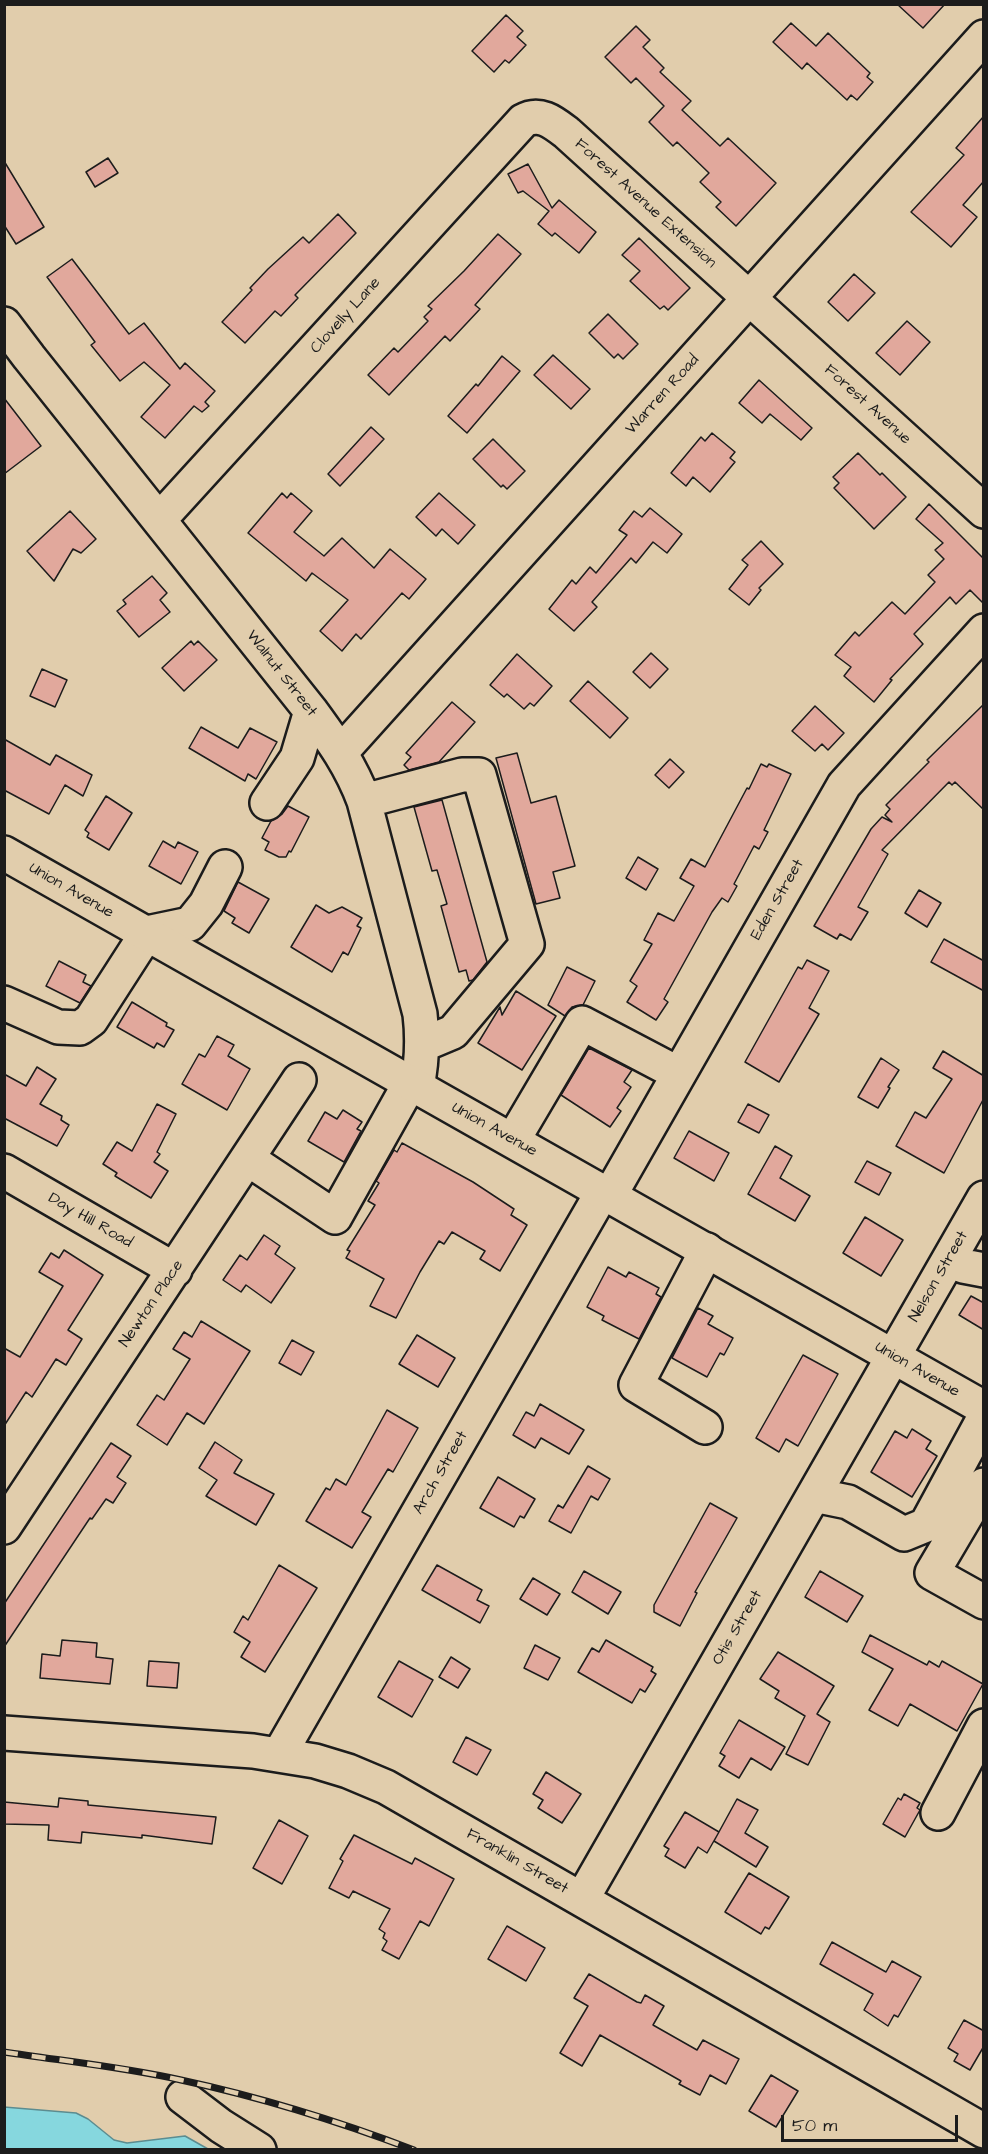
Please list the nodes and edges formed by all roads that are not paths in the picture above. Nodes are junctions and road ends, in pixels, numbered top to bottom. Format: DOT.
graph roads {
  1 [pos="984,37"];
  2 [pos="536,116"];
  3 [pos="750,298"];
  4 [pos="4,324"];
  5 [pos="984,511"];
  6 [pos="159,520"];
  7 [pos="984,631"];
  8 [pos="311,711"];
  9 [pos="341,752"];
  10 [pos="364,801"];
  11 [pos="267,803"];
  12 [pos="4,853"];
  13 [pos="225,867"];
  14 [pos="147,933"];
  15 [pos="4,1004"];
  16 [pos="422,1045"];
  17 [pos="679,1074"];
  18 [pos="299,1080"];
  19 [pos="414,1085"];
  20 [pos="513,1140"];
  21 [pos="248,1159"];
  22 [pos="4,1171"];
  23 [pos="606,1193"];
  24 [pos="984,1198"];
  25 [pos="707,1250"];
  26 [pos="949,1259"];
  27 [pos="175,1270"];
  28 [pos="984,1270"];
  29 [pos="894,1357"];
  30 [pos="982,1406"];
  31 [pos="705,1427"];
  32 [pos="984,1485"];
  33 [pos="814,1495"];
  34 [pos="8,1513"];
  35 [pos="984,1602"];
  36 [pos="984,1726"];
  37 [pos="4,1734"];
  38 [pos="279,1755"];
  39 [pos="938,1814"];
  40 [pos="582,1899"];
  41 [pos="183,2097"];
  42 [pos="976,2136"];
  43 [pos="259,2150"];
  1 -- 3 [label="street, Warren Road"];
  2 -- 3 [label="street, Forest Avenue Extension"];
  2 -- 6 [label="street, Clovelly Lane"];
  3 -- 5 [label="street, Forest Avenue"];
  3 -- 9 [label="street, Warren Road"];
  4 -- 6 [label="street, Walnut Street"];
  6 -- 8 [label="street, Walnut Street"];
  7 -- 17 [label="street, Eden Street"];
  8 -- 9 [label="street, Walnut Street"];
  8 -- 11 [label="street"];
  9 -- 10 [label="street, Walnut Street"];
  10 -- 16 [label="street, Walnut Street"];
  10 -- 16 [label="street"];
  12 -- 14 [label="street, Union Avenue"];
  13 -- 14 [label="street"];
  14 -- 15 [label="street"];
  14 -- 19 [label="street, Union Avenue"];
  16 -- 19 [label="street, Walnut Street"];
  17 -- 20 [label="street"];
  17 -- 23 [label="street, Eden Street"];
  18 -- 21 [label="street, Newton Place"];
  19 -- 20 [label="street, Union Avenue"];
  19 -- 21 [label="street"];
  20 -- 23 [label="street, Union Avenue"];
  21 -- 27 [label="street, Newton Place"];
  22 -- 27 [label="street, Day Hill Road"];
  23 -- 25 [label="street, Union Avenue"];
  23 -- 38 [label="street, Arch Street"];
  24 -- 26 [label="street, Nelson Street"];
  25 -- 29 [label="street, Union Avenue"];
  25 -- 31 [label="street"];
  26 -- 28 [label="street"];
  26 -- 29 [label="street, Nelson Street"];
  27 -- 34 [label="street, Newton Place"];
  29 -- 30 [label="street, Union Avenue"];
  29 -- 33 [label="street, Otis Street"];
  30 -- 33 [label="street"];
  32 -- 35 [label="street"];
  33 -- 40 [label="street, Otis Street"];
  36 -- 39 [label="street"];
  37 -- 38 [label="street, Franklin Street"];
  38 -- 40 [label="street, Franklin Street"];
  40 -- 42 [label="street, Franklin Street"];
  41 -- 43 [label="street"];
}
